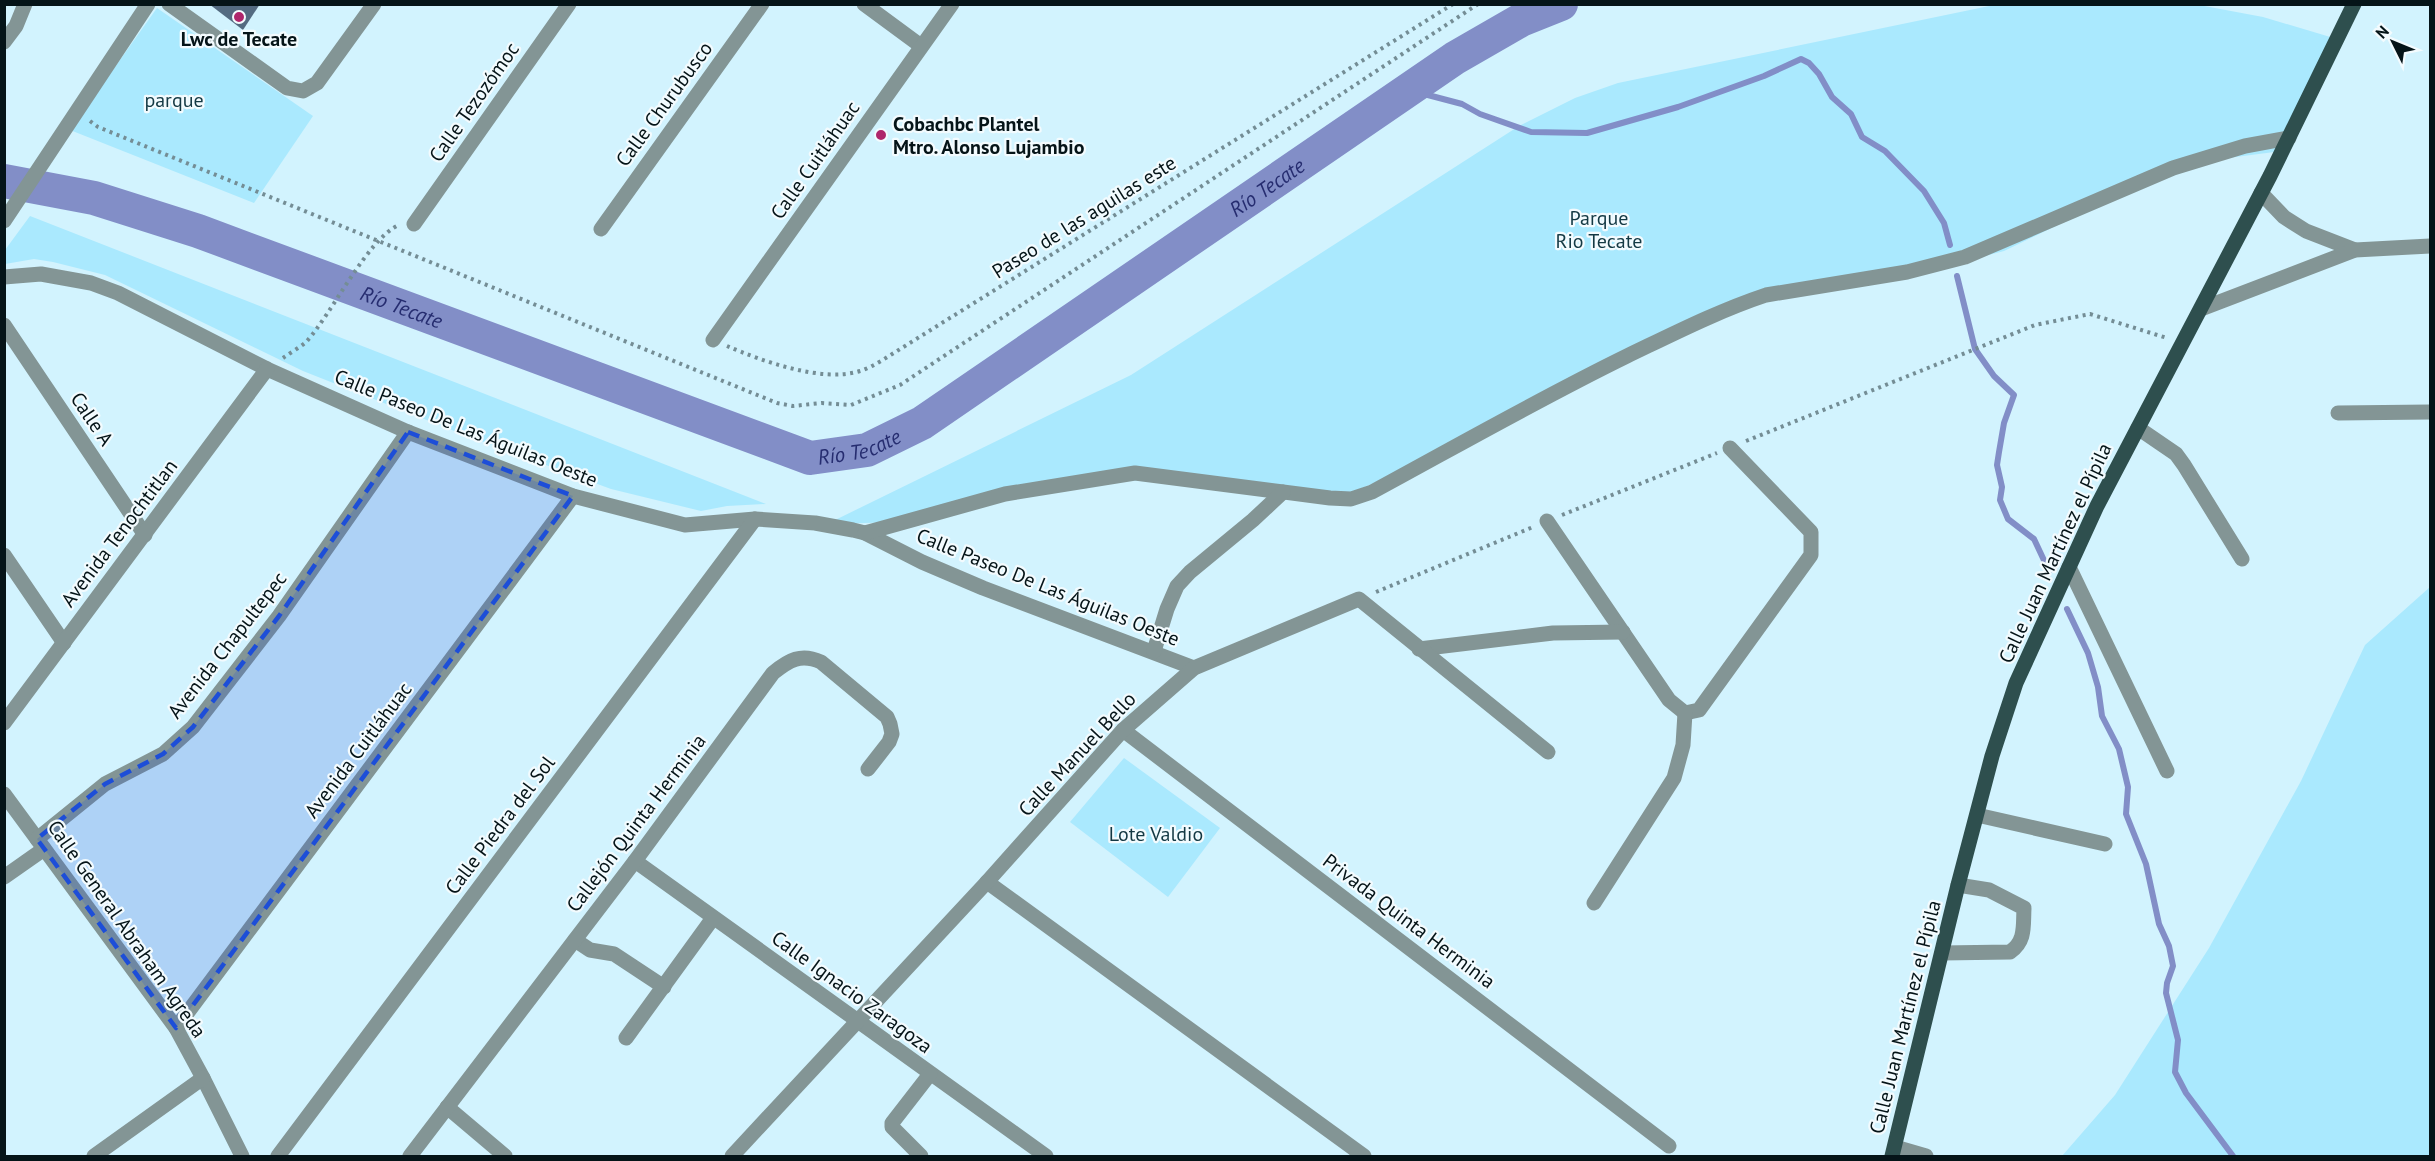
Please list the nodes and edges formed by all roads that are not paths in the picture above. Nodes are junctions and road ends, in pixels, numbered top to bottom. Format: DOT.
graph roads {
  1 [pos="25,4"];
  2 [pos="148,4"];
  3 [pos="169,4"];
  4 [pos="374,4"];
  5 [pos="569,4"];
  6 [pos="762,4"];
  7 [pos="864,4"];
  8 [pos="952,4"];
  9 [pos="2354,4"];
  10 [pos="4,42"];
  11 [pos="921,46"];
  12 [pos="2289,138"];
  13 [pos="2260,193"];
  14 [pos="7,218"];
  15 [pos="414,224"];
  16 [pos="601,229"];
  17 [pos="2430,246"];
  18 [pos="2355,250"];
  19 [pos="4,277"];
  20 [pos="2201,309"];
  21 [pos="4,325"];
  22 [pos="713,340"];
  23 [pos="267,369"];
  24 [pos="2430,412"];
  25 [pos="2338,413"];
  26 [pos="2138,428"];
  27 [pos="408,432"];
  28 [pos="1730,448"];
  29 [pos="1283,492"];
  30 [pos="573,496"];
  31 [pos="755,519"];
  32 [pos="1547,521"];
  33 [pos="865,533"];
  34 [pos="145,535"];
  35 [pos="4,555"];
  36 [pos="2242,559"];
  37 [pos="2069,567"];
  38 [pos="1623,632"];
  39 [pos="64,643"];
  40 [pos="1419,649"];
  41 [pos="1154,651"];
  42 [pos="1194,668"];
  43 [pos="1686,713"];
  44 [pos="4,723"];
  45 [pos="1124,730"];
  46 [pos="1548,752"];
  47 [pos="868,769"];
  48 [pos="2167,771"];
  49 [pos="4,794"];
  50 [pos="1977,815"];
  51 [pos="40,844"];
  52 [pos="2105,844"];
  53 [pos="634,861"];
  54 [pos="4,877"];
  55 [pos="987,882"];
  56 [pos="1958,885"];
  57 [pos="1594,903"];
  58 [pos="713,918"];
  59 [pos="575,940"];
  60 [pos="1942,953"];
  61 [pos="664,987"];
  62 [pos="856,1022"];
  63 [pos="176,1028"];
  64 [pos="626,1038"];
  65 [pos="930,1074"];
  66 [pos="203,1078"];
  67 [pos="447,1107"];
  68 [pos="1669,1146"];
  69 [pos="1894,1152"];
  70 [pos="94,1156"];
  71 [pos="242,1156"];
  72 [pos="278,1156"];
  73 [pos="410,1156"];
  74 [pos="505,1156"];
  75 [pos="732,1156"];
  76 [pos="921,1156"];
  77 [pos="1046,1156"];
  78 [pos="1364,1156"];
  79 [pos="1926,1156"];
  1 -- 10 [label="street"];
  2 -- 14 [label="street"];
  3 -- 4 [label="street"];
  5 -- 15 [label="street, Calle Tezozómoc"];
  6 -- 16 [label="street, Calle Churubusco"];
  7 -- 11 [label="street"];
  8 -- 11 [label="street, Calle Cuitláhuac"];
  9 -- 12 [label="main road, Calle Juan Martínez el Pípila"];
  11 -- 22 [label="street, Calle Cuitláhuac"];
  12 -- 13 [label="main road, Calle Juan Martínez el Pípila"];
  12 -- 29 [label="street"];
  13 -- 18 [label="street"];
  13 -- 20 [label="main road, Calle Juan Martínez el Pípila"];
  17 -- 18 [label="street"];
  18 -- 20 [label="street"];
  19 -- 23 [label="street, Calle Paseo De Las Águilas Oeste"];
  20 -- 26 [label="main road, Calle Juan Martínez el Pípila"];
  21 -- 34 [label="street, Calle A"];
  23 -- 27 [label="street, Calle Paseo De Las Águilas Oeste"];
  23 -- 34 [label="street, Avenida Tenochtitlan"];
  24 -- 25 [label="street"];
  26 -- 36 [label="street"];
  26 -- 37 [label="main road, Calle Juan Martínez el Pípila"];
  27 -- 30 [label="street, Calle Paseo De Las Águilas Oeste"];
  27 -- 51 [label="street, Avenida Chapultepec"];
  28 -- 43 [label="street"];
  29 -- 33 [label="street"];
  29 -- 41 [label="street"];
  30 -- 31 [label="street, Calle Paseo De Las Águilas Oeste"];
  30 -- 63 [label="street, Avenida Cuitláhuac"];
  31 -- 33 [label="street, Calle Paseo De Las Águilas Oeste"];
  31 -- 72 [label="street, Calle Piedra del Sol"];
  32 -- 38 [label="street"];
  33 -- 41 [label="street, Calle Paseo De Las Águilas Oeste"];
  34 -- 39 [label="street, Avenida Tenochtitlan"];
  35 -- 39 [label="street"];
  37 -- 48 [label="street"];
  37 -- 50 [label="main road, Calle Juan Martínez el Pípila"];
  38 -- 40 [label="street"];
  38 -- 43 [label="street"];
  39 -- 44 [label="street, Avenida Tenochtitlan"];
  40 -- 42 [label="street, Calle Manuel Bello"];
  40 -- 46 [label="street"];
  41 -- 42 [label="street, Calle Paseo De Las Águilas Oeste"];
  42 -- 45 [label="street, Calle Manuel Bello"];
  43 -- 57 [label="street"];
  45 -- 55 [label="street, Calle Manuel Bello"];
  45 -- 68 [label="street, Privada Quinta Herminia"];
  47 -- 53 [label="street, Callejón Quinta Herminia"];
  49 -- 51 [label="street, Calle General Abraham Agreda"];
  50 -- 52 [label="street"];
  50 -- 56 [label="main road, Calle Juan Martínez el Pípila"];
  51 -- 54 [label="street, Avenida Chapultepec"];
  51 -- 63 [label="street, Calle General Abraham Agreda"];
  53 -- 58 [label="street, Calle Ignacio Zaragoza"];
  53 -- 59 [label="street, Callejón Quinta Herminia"];
  55 -- 62 [label="street, Calle Manuel Bello"];
  55 -- 78 [label="street"];
  56 -- 60 [label="main road, Calle Juan Martínez el Pípila"];
  56 -- 60 [label="street"];
  58 -- 61 [label="street"];
  58 -- 62 [label="street, Calle Ignacio Zaragoza"];
  59 -- 61 [label="street"];
  59 -- 67 [label="street, Callejón Quinta Herminia"];
  60 -- 69 [label="main road, Calle Juan Martínez el Pípila"];
  61 -- 64 [label="street"];
  62 -- 65 [label="street, Calle Ignacio Zaragoza"];
  62 -- 75 [label="street, Calle Manuel Bello"];
  63 -- 66 [label="street, Calle General Abraham Agreda"];
  65 -- 76 [label="street"];
  65 -- 77 [label="street, Calle Ignacio Zaragoza"];
  66 -- 70 [label="street"];
  66 -- 71 [label="street, Calle General Abraham Agreda"];
  67 -- 73 [label="street, Callejón Quinta Herminia"];
  67 -- 74 [label="street"];
  69 -- 79 [label="street"];
}
